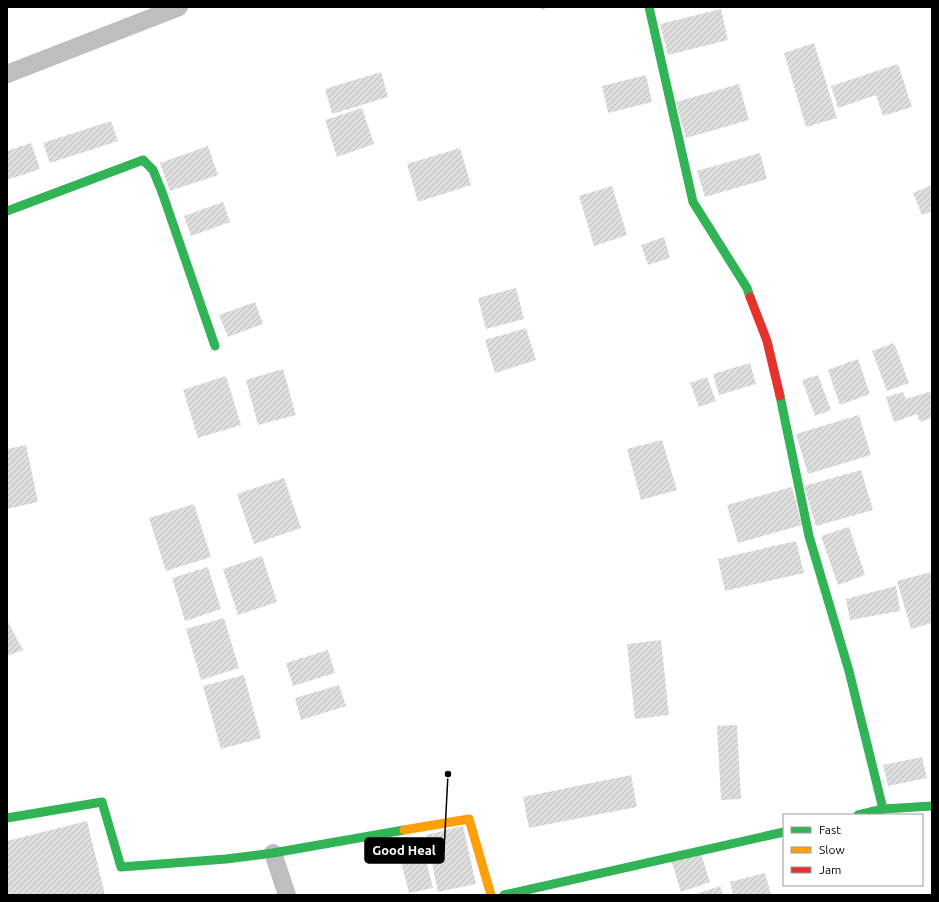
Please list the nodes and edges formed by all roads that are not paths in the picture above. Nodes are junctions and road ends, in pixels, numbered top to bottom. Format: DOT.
graph roads {
  1 [pos="179,7"];
  2 [pos="649,7"];
  3 [pos="7,74"];
  4 [pos="7,211"];
  5 [pos="215,346"];
  6 [pos="932,806"];
  7 [pos="883,809"];
  8 [pos="862,814"];
  9 [pos="7,818"];
  10 [pos="783,832"];
  11 [pos="273,853"];
  12 [pos="287,895"];
  13 [pos="491,895"];
  14 [pos="504,895"];
  1 -- 3 [label="street"];
  2 -- 7 [label="street"];
  4 -- 5 [label="street"];
  6 -- 7 [label="street"];
  7 -- 8 [label="street"];
  9 -- 11 [label="street"];
  10 -- 14 [label="street"];
  11 -- 12 [label="street"];
  11 -- 13 [label="street"];
}
